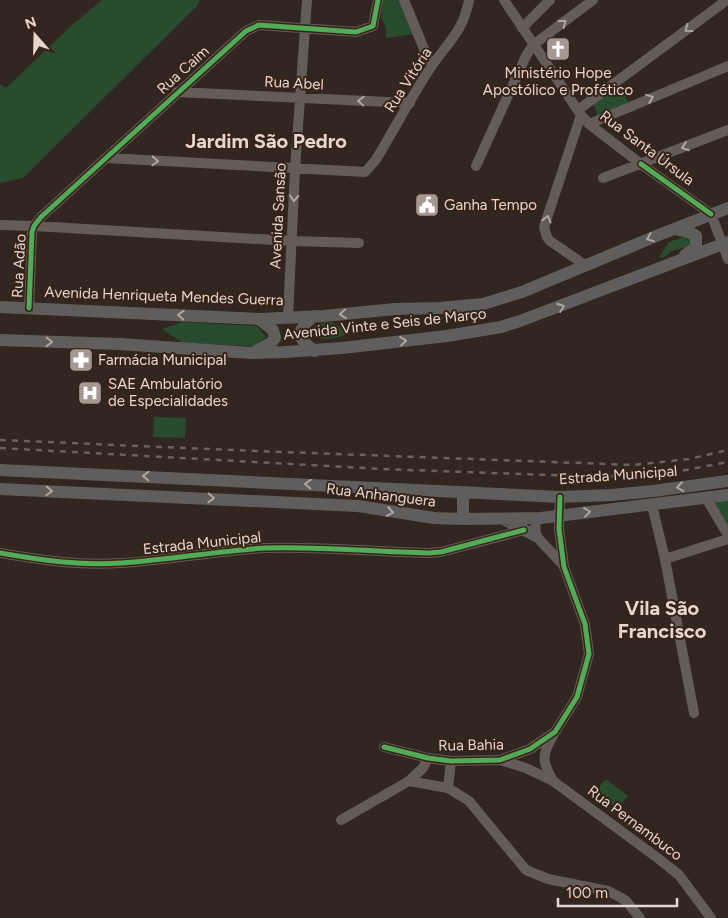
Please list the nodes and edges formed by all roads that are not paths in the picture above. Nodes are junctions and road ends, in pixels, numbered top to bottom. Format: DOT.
graph roads {
  1 [pos="307,0"];
  2 [pos="378,0"];
  3 [pos="404,0"];
  4 [pos="469,0"];
  5 [pos="504,0"];
  6 [pos="550,0"];
  7 [pos="593,0"];
  8 [pos="728,0"];
  9 [pos="306,27"];
  10 [pos="522,28"];
  11 [pos="533,45"];
  12 [pos="432,66"];
  13 [pos="728,66"];
  14 [pos="177,92"];
  15 [pos="300,98"];
  16 [pos="410,103"];
  17 [pos="580,112"];
  18 [pos="589,124"];
  19 [pos="728,130"];
  20 [pos="107,158"];
  21 [pos="641,164"];
  22 [pos="476,166"];
  23 [pos="295,168"];
  24 [pos="604,178"];
  25 [pos="728,208"];
  26 [pos="712,214"];
  27 [pos="0,225"];
  28 [pos="34,226"];
  29 [pos="673,229"];
  30 [pos="292,241"];
  31 [pos="359,243"];
  32 [pos="725,243"];
  33 [pos="728,259"];
  34 [pos="670,264"];
  35 [pos="585,265"];
  36 [pos="0,307"];
  37 [pos="29,308"];
  38 [pos="314,316"];
  39 [pos="288,317"];
  40 [pos="260,319"];
  41 [pos="0,340"];
  42 [pos="315,350"];
  43 [pos="252,353"];
  44 [pos="0,470"];
  45 [pos="728,481"];
  46 [pos="355,487"];
  47 [pos="0,489"];
  48 [pos="509,495"];
  49 [pos="728,495"];
  50 [pos="556,497"];
  51 [pos="463,498"];
  52 [pos="706,498"];
  53 [pos="652,504"];
  54 [pos="561,515"];
  55 [pos="538,518"];
  56 [pos="462,519"];
  57 [pos="503,519"];
  58 [pos="524,530"];
  59 [pos="728,535"];
  60 [pos="536,536"];
  61 [pos="728,539"];
  62 [pos="0,553"];
  63 [pos="665,559"];
  64 [pos="564,567"];
  65 [pos="694,713"];
  66 [pos="555,732"];
  67 [pos="384,747"];
  68 [pos="428,758"];
  69 [pos="451,760"];
  70 [pos="500,760"];
  71 [pos="409,781"];
  72 [pos="553,781"];
  73 [pos="448,788"];
  74 [pos="341,820"];
  75 [pos="640,918"];
  76 [pos="711,918"];
  1 -- 9 [label="street, Avenida Sansão"];
  2 -- 9 [label="street, Rua Caim"];
  3 -- 12 [label="street"];
  4 -- 12 [label="street, Rua Vitória"];
  5 -- 10 [label="street, Rua Santa Úrsula"];
  6 -- 10 [label="street"];
  11 -- 7 [label="street, one-way"];
  8 -- 17 [label="street, one-way"];
  9 -- 14 [label="street, Rua Caim"];
  9 -- 15 [label="street, Avenida Sansão"];
  10 -- 11 [label="street, Rua Santa Úrsula"];
  11 -- 17 [label="street, Rua Santa Úrsula"];
  11 -- 22 [label="street"];
  12 -- 16 [label="street, Rua Vitória"];
  18 -- 13 [label="street, one-way"];
  14 -- 15 [label="street, Rua Abel"];
  14 -- 20 [label="street, Rua Caim"];
  16 -- 15 [label="street, Rua Abel, one-way"];
  15 -- 23 [label="street, Avenida Sansão"];
  16 -- 23 [label="street, Rua Vitória"];
  17 -- 18 [label="street, Rua Santa Úrsula"];
  35 -- 17 [label="street, one-way"];
  18 -- 21 [label="street, Rua Santa Úrsula"];
  19 -- 21 [label="street, one-way"];
  20 -- 23 [label="street, one-way"];
  20 -- 28 [label="street, Rua Caim"];
  21 -- 24 [label="street"];
  21 -- 26 [label="street, Rua Santa Úrsula"];
  23 -- 30 [label="street, Avenida Sansão, one-way"];
  25 -- 26 [label="main road, Avenida Henriqueta Mendes Guerra"];
  26 -- 29 [label="main road, Avenida Henriqueta Mendes Guerra"];
  26 -- 32 [label="street"];
  27 -- 28 [label="street"];
  28 -- 30 [label="street"];
  28 -- 37 [label="street, Rua Adão"];
  29 -- 34 [label="main road"];
  29 -- 35 [label="main road, Avenida Henriqueta Mendes Guerra, one-way"];
  30 -- 31 [label="street"];
  30 -- 39 [label="street, Avenida Sansão"];
  32 -- 33 [label="street"];
  32 -- 34 [label="main road, Avenida Vinte e Seis de Março"];
  42 -- 34 [label="main road, Avenida Vinte e Seis de Março, one-way"];
  35 -- 38 [label="main road, Avenida Henriqueta Mendes Guerra, one-way"];
  36 -- 37 [label="main road, Avenida Henriqueta Mendes Guerra"];
  40 -- 37 [label="main road, Avenida Henriqueta Mendes Guerra, one-way"];
  38 -- 39 [label="main road, Avenida Henriqueta Mendes Guerra"];
  38 -- 42 [label="main road"];
  39 -- 40 [label="main road, Avenida Henriqueta Mendes Guerra"];
  40 -- 43 [label="main road"];
  41 -- 43 [label="main road, Avenida Vinte e Seis de Março, one-way"];
  42 -- 43 [label="main road, Avenida Vinte e Seis de Março"];
  46 -- 44 [label="main road, Estrada Municipal, one-way"];
  45 -- 50 [label="main road, Estrada Municipal, one-way"];
  46 -- 48 [label="main road, Estrada Municipal"];
  46 -- 51 [label="main road"];
  47 -- 56 [label="main road, Rua Anhanguera, one-way"];
  48 -- 50 [label="main road, Estrada Municipal"];
  48 -- 51 [label="main road"];
  49 -- 52 [label="main road, Rua Anhanguera"];
  50 -- 54 [label="street"];
  50 -- 55 [label="main road"];
  51 -- 56 [label="main road"];
  52 -- 53 [label="main road, Rua Anhanguera"];
  52 -- 59 [label="street"];
  54 -- 53 [label="main road, Rua Anhanguera, one-way"];
  53 -- 63 [label="street"];
  54 -- 55 [label="main road, Rua Anhanguera"];
  54 -- 64 [label="street"];
  55 -- 57 [label="main road, Rua Anhanguera"];
  55 -- 60 [label="street"];
  56 -- 57 [label="main road, Rua Anhanguera"];
  57 -- 58 [label="main road"];
  58 -- 60 [label="main road"];
  58 -- 62 [label="street, Estrada Municipal"];
  60 -- 64 [label="street"];
  61 -- 63 [label="street"];
  63 -- 65 [label="street"];
  64 -- 66 [label="street, Rua Bahia"];
  66 -- 70 [label="street, Rua Bahia"];
  66 -- 72 [label="street"];
  67 -- 68 [label="street, Rua Bahia"];
  68 -- 69 [label="street, Rua Bahia"];
  68 -- 71 [label="street"];
  69 -- 70 [label="street, Rua Bahia"];
  69 -- 73 [label="street"];
  70 -- 72 [label="street, Rua Pernambuco"];
  71 -- 73 [label="street"];
  71 -- 74 [label="street"];
  72 -- 76 [label="street, Rua Pernambuco"];
  73 -- 75 [label="street"];
}
